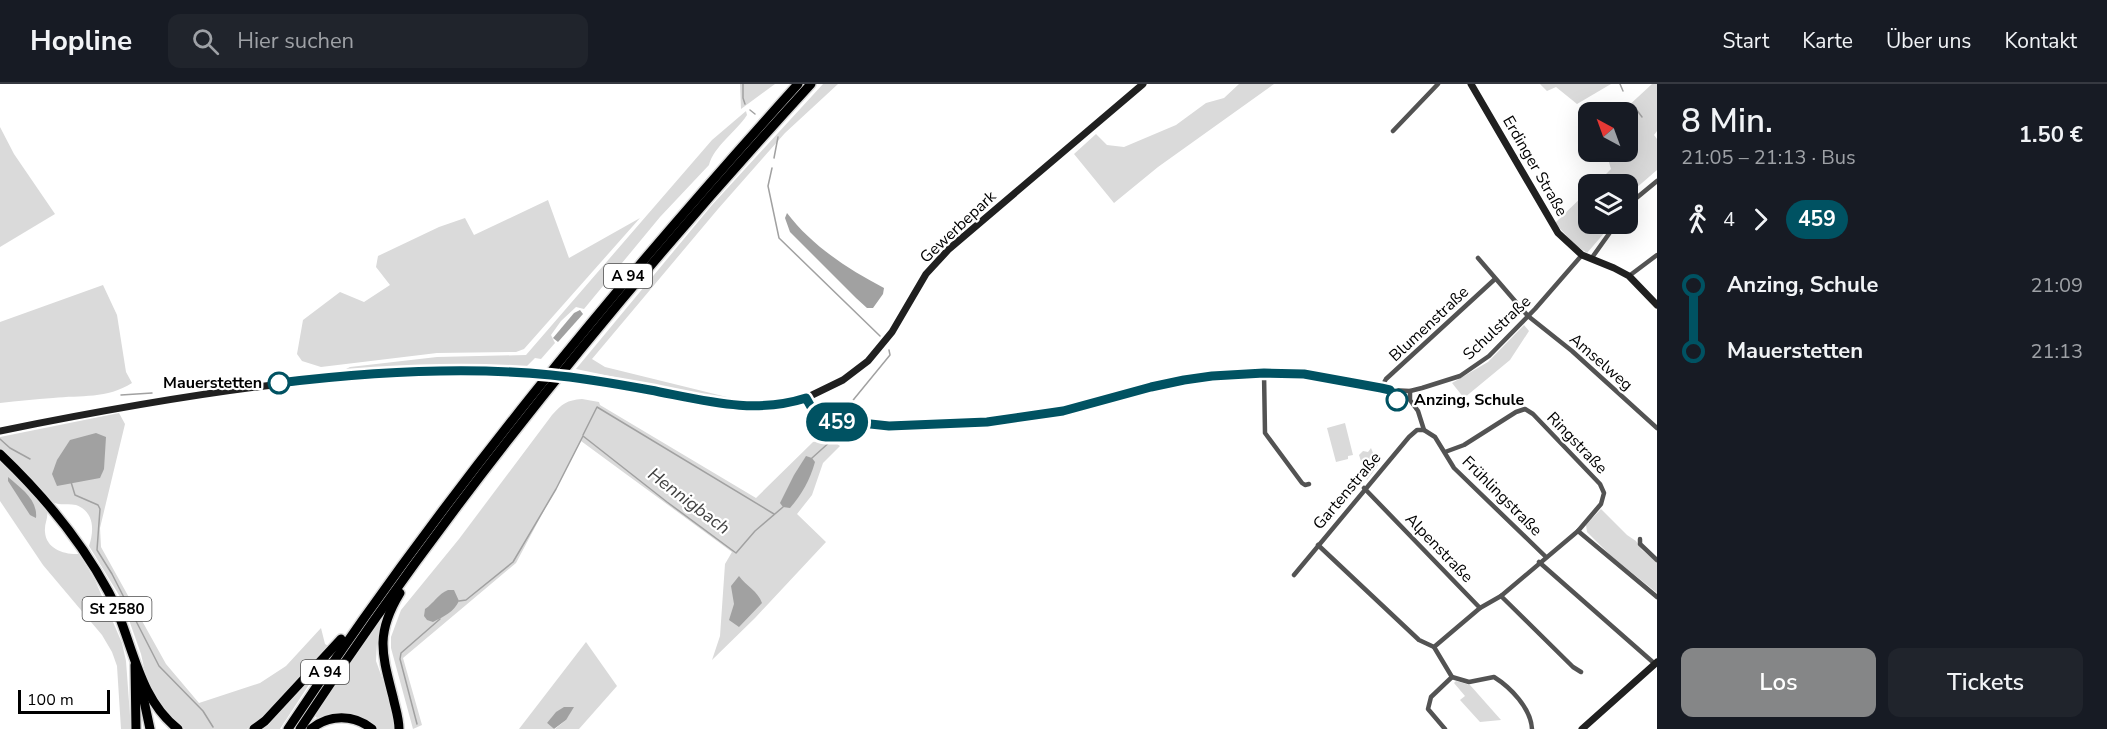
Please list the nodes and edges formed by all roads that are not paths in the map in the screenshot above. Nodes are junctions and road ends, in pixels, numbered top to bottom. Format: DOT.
graph roads {
  1 [pos="798,84"];
  2 [pos="811,84"];
  3 [pos="1143,84"];
  4 [pos="1438,84"];
  5 [pos="1472,84"];
  6 [pos="1393,131"];
  7 [pos="1657,182"];
  8 [pos="1638,197"];
  9 [pos="1609,234"];
  10 [pos="1582,255"];
  11 [pos="1657,255"];
  12 [pos="1478,258"];
  13 [pos="1591,259"];
  14 [pos="1629,276"];
  15 [pos="1495,279"];
  16 [pos="1657,305"];
  17 [pos="1528,316"];
  18 [pos="1264,373"];
  19 [pos="1381,388"];
  20 [pos="1410,391"];
  21 [pos="806,398"];
  22 [pos="1657,428"];
  23 [pos="1424,430"];
  24 [pos="0,431"];
  25 [pos="1445,452"];
  26 [pos="0,454"];
  27 [pos="1309,484"];
  28 [pos="1364,488"];
  29 [pos="1578,531"];
  30 [pos="1640,539"];
  31 [pos="1318,545"];
  32 [pos="1546,557"];
  33 [pos="1657,560"];
  34 [pos="1539,562"];
  35 [pos="406,575"];
  36 [pos="1294,575"];
  37 [pos="1501,596"];
  38 [pos="1657,597"];
  39 [pos="1480,608"];
  40 [pos="364,616"];
  41 [pos="1434,647"];
  42 [pos="135,659"];
  43 [pos="1656,663"];
  44 [pos="1581,672"];
  45 [pos="1452,677"];
  46 [pos="136,729"];
  47 [pos="150,729"];
  48 [pos="178,729"];
  49 [pos="254,729"];
  50 [pos="288,729"];
  51 [pos="300,729"];
  52 [pos="311,729"];
  53 [pos="372,729"];
  54 [pos="399,729"];
  55 [pos="1445,729"];
  56 [pos="1532,729"];
  57 [pos="1582,729"];
  1 -- 40 [label="highway, A 94"];
  2 -- 35 [label="highway, A 94"];
  3 -- 21 [label="street, Gewerbepark"];
  4 -- 6 [label="street"];
  5 -- 10 [label="street, Erdinger Straße"];
  7 -- 8 [label="street"];
  9 -- 13 [label="street"];
  10 -- 13 [label="street"];
  10 -- 17 [label="street, Schulstraße"];
  11 -- 14 [label="street"];
  12 -- 15 [label="street"];
  13 -- 14 [label="street"];
  14 -- 16 [label="street"];
  15 -- 17 [label="street"];
  15 -- 19 [label="street, Blumenstraße"];
  17 -- 20 [label="street, Schulstraße"];
  17 -- 22 [label="street, Amselweg"];
  18 -- 19 [label="street, Schulstraße"];
  18 -- 21 [label="street, Schulstraße"];
  18 -- 27 [label="street"];
  19 -- 20 [label="street, Schulstraße"];
  20 -- 23 [label="street, Frühlingstraße"];
  21 -- 24 [label="street, Gewerbepark, bridge"];
  23 -- 25 [label="street, Frühlingstraße"];
  23 -- 28 [label="street, Gartenstraße"];
  25 -- 29 [label="street, Ringstraße"];
  25 -- 32 [label="street, Frühlingstraße"];
  26 -- 42 [label="highway, St 2580"];
  28 -- 31 [label="street, Gartenstraße"];
  28 -- 39 [label="street, Alpenstraße"];
  29 -- 32 [label="street, Ringstraße"];
  29 -- 38 [label="street"];
  30 -- 33 [label="street"];
  31 -- 36 [label="street, Gartenstraße"];
  31 -- 41 [label="street"];
  32 -- 34 [label="street, Ringstraße"];
  34 -- 37 [label="street"];
  34 -- 43 [label="street, Frühlingstraße"];
  35 -- 51 [label="highway, A 94"];
  35 -- 54 [label="highway"];
  37 -- 39 [label="street"];
  37 -- 44 [label="street"];
  39 -- 41 [label="street"];
  40 -- 49 [label="highway"];
  40 -- 50 [label="highway, A 94"];
  41 -- 45 [label="street"];
  42 -- 46 [label="highway"];
  42 -- 47 [label="highway, St 2580"];
  42 -- 48 [label="highway"];
  43 -- 57 [label="street"];
  45 -- 55 [label="street"];
  45 -- 56 [label="street"];
  52 -- 53 [label="highway"];
}
